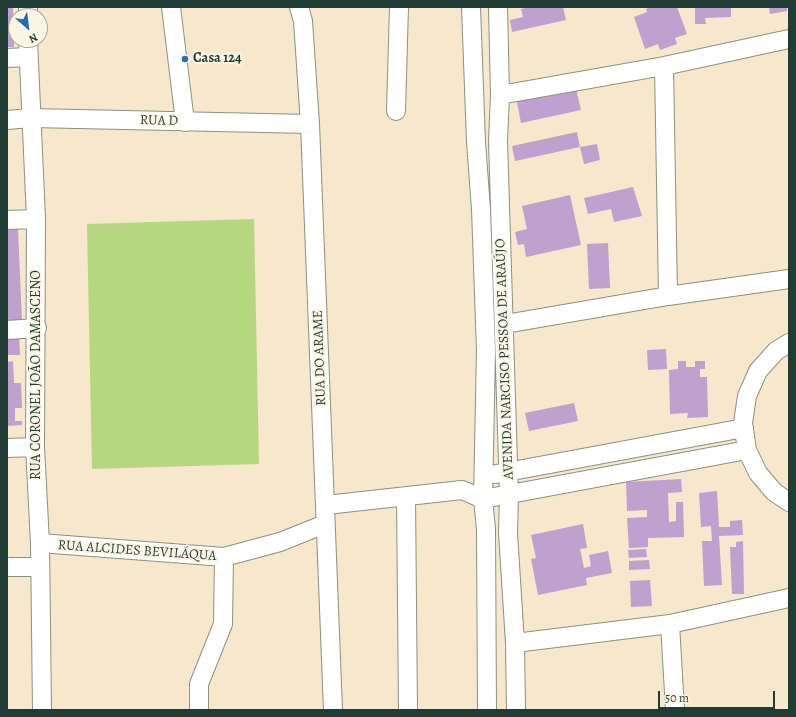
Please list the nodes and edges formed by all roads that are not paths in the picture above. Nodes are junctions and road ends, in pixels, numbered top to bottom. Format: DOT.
graph roads {
  1 [pos="171,7"];
  2 [pos="299,7"];
  3 [pos="399,7"];
  4 [pos="472,7"];
  5 [pos="498,7"];
  6 [pos="789,39"];
  7 [pos="28,49"];
  8 [pos="7,58"];
  9 [pos="664,66"];
  10 [pos="500,95"];
  11 [pos="396,111"];
  12 [pos="31,118"];
  13 [pos="7,120"];
  14 [pos="185,122"];
  15 [pos="310,124"];
  16 [pos="36,219"];
  17 [pos="7,220"];
  18 [pos="789,279"];
  19 [pos="668,296"];
  20 [pos="505,324"];
  21 [pos="36,328"];
  22 [pos="7,330"];
  23 [pos="789,343"];
  24 [pos="744,428"];
  25 [pos="35,447"];
  26 [pos="7,448"];
  27 [pos="747,450"];
  28 [pos="508,473"];
  29 [pos="484,475"];
  30 [pos="462,490"];
  31 [pos="509,495"];
  32 [pos="406,497"];
  33 [pos="483,499"];
  34 [pos="789,502"];
  35 [pos="326,506"];
  36 [pos="325,524"];
  37 [pos="40,543"];
  38 [pos="224,558"];
  39 [pos="7,567"];
  40 [pos="40,567"];
  41 [pos="789,598"];
  42 [pos="670,624"];
  43 [pos="516,644"];
  44 [pos="42,710"];
  45 [pos="199,710"];
  46 [pos="334,710"];
  47 [pos="408,710"];
  48 [pos="487,710"];
  49 [pos="516,710"];
  50 [pos="675,710"];
  1 -- 14 [label="street"];
  2 -- 15 [label="street, RUA DO ARAME"];
  3 -- 11 [label="street"];
  4 -- 29 [label="street, AVENIDA NARCISO PESSOA DE ARAÚJO"];
  5 -- 10 [label="street, AVENIDA NARCISO PESSOA DE ARAÚJO"];
  6 -- 9 [label="street"];
  7 -- 8 [label="street"];
  7 -- 12 [label="street, RUA CORONEL JOÃO DAMASCENO"];
  9 -- 10 [label="street"];
  9 -- 19 [label="street"];
  10 -- 20 [label="street, AVENIDA NARCISO PESSOA DE ARAÚJO"];
  12 -- 13 [label="street, RUA D"];
  12 -- 14 [label="street, RUA D"];
  12 -- 16 [label="street, RUA CORONEL JOÃO DAMASCENO"];
  14 -- 15 [label="street, RUA D"];
  15 -- 35 [label="street, RUA DO ARAME"];
  16 -- 17 [label="street"];
  16 -- 21 [label="street, RUA CORONEL JOÃO DAMASCENO"];
  18 -- 19 [label="street"];
  19 -- 20 [label="street"];
  20 -- 28 [label="street, AVENIDA NARCISO PESSOA DE ARAÚJO"];
  21 -- 22 [label="street"];
  21 -- 25 [label="street, RUA CORONEL JOÃO DAMASCENO"];
  23 -- 24 [label="street"];
  24 -- 27 [label="street"];
  24 -- 28 [label="street"];
  25 -- 26 [label="street"];
  25 -- 37 [label="street, RUA CORONEL JOÃO DAMASCENO"];
  27 -- 31 [label="street"];
  27 -- 34 [label="street"];
  28 -- 29 [label="street"];
  28 -- 31 [label="street, AVENIDA NARCISO PESSOA DE ARAÚJO"];
  29 -- 30 [label="street"];
  29 -- 33 [label="street, AVENIDA NARCISO PESSOA DE ARAÚJO"];
  30 -- 32 [label="street"];
  30 -- 33 [label="street"];
  31 -- 33 [label="street"];
  31 -- 43 [label="street, AVENIDA NARCISO PESSOA DE ARAÚJO"];
  32 -- 35 [label="street"];
  32 -- 47 [label="street"];
  33 -- 48 [label="street, AVENIDA NARCISO PESSOA DE ARAÚJO"];
  35 -- 36 [label="street, RUA DO ARAME"];
  36 -- 38 [label="street, RUA ALCIDES BEVILÁQUA"];
  36 -- 46 [label="street, RUA DO ARAME"];
  37 -- 38 [label="street, RUA ALCIDES BEVILÁQUA"];
  37 -- 40 [label="street, RUA CORONEL JOÃO DAMASCENO"];
  38 -- 45 [label="street"];
  39 -- 40 [label="street"];
  40 -- 44 [label="street, RUA CORONEL JOÃO DAMASCENO"];
  41 -- 42 [label="street"];
  42 -- 43 [label="street"];
  42 -- 50 [label="street"];
  43 -- 49 [label="street, AVENIDA NARCISO PESSOA DE ARAÚJO"];
}
